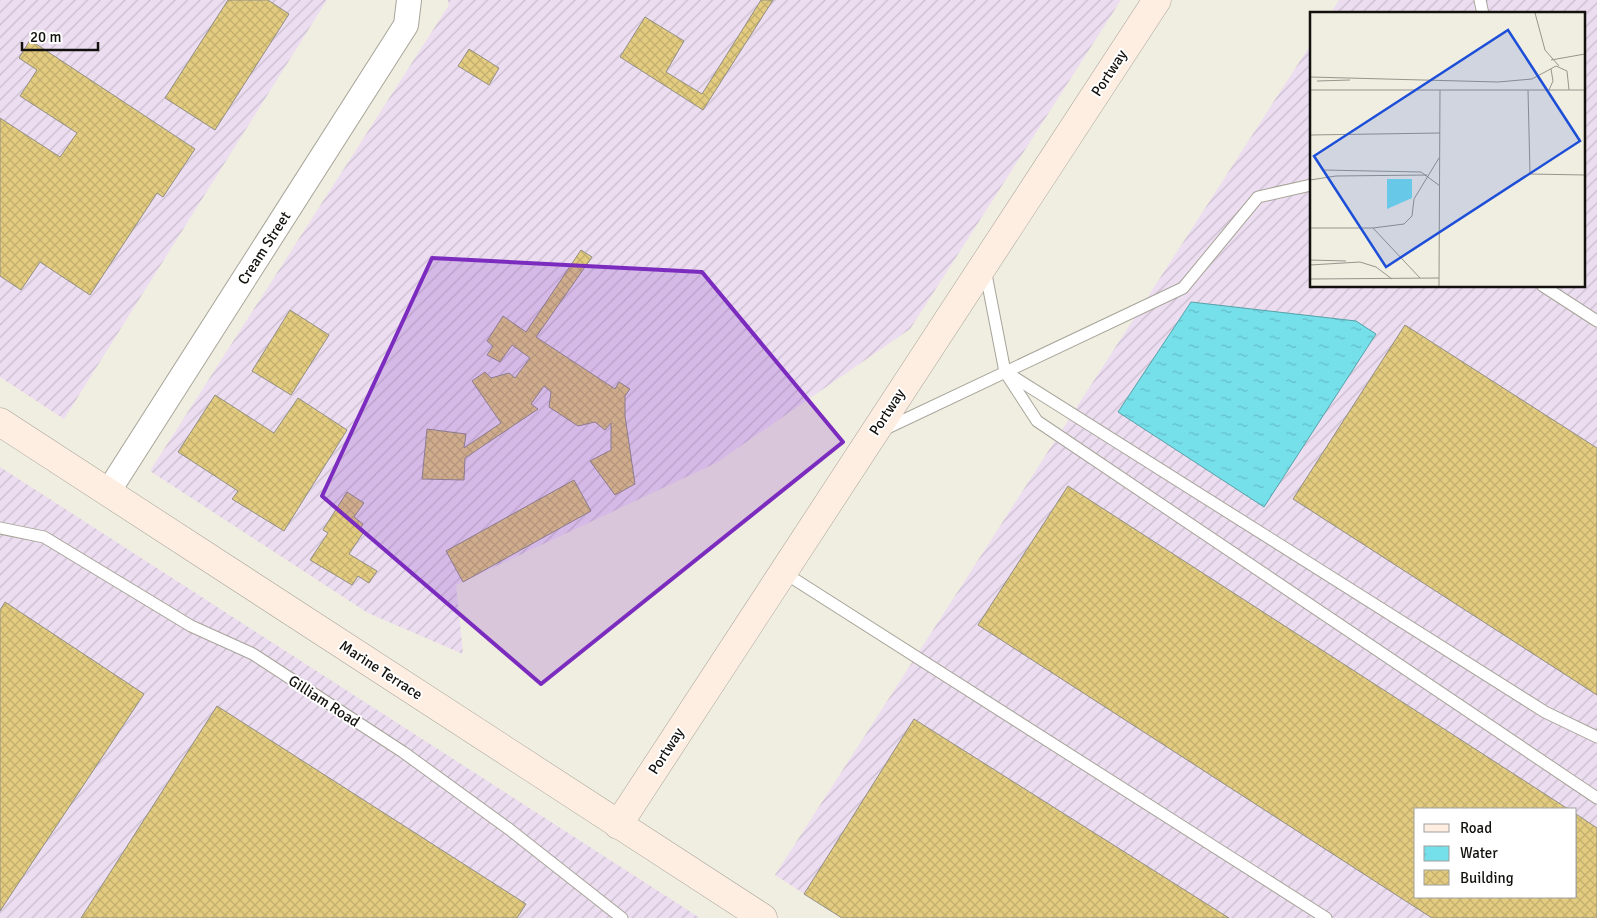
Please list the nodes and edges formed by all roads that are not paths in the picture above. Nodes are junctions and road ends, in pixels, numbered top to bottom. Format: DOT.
graph roads {
  1 [pos="409,0"];
  2 [pos="1157,0"];
  3 [pos="1310,185"];
  4 [pos="984,265"];
  5 [pos="1546,288"];
  6 [pos="1597,321"];
  7 [pos="1006,372"];
  8 [pos="0,422"];
  9 [pos="873,435"];
  10 [pos="108,492"];
  11 [pos="0,528"];
  12 [pos="783,572"];
  13 [pos="1597,737"];
  14 [pos="1597,798"];
  15 [pos="618,825"];
  16 [pos="622,918"];
  17 [pos="763,918"];
  18 [pos="1326,918"];
  1 -- 10 [label="street, Cream Street"];
  2 -- 4 [label="street, Portway"];
  3 -- 7 [label="lane"];
  4 -- 7 [label="lane"];
  4 -- 9 [label="street, Portway"];
  5 -- 6 [label="lane"];
  7 -- 9 [label="lane"];
  7 -- 13 [label="lane"];
  7 -- 14 [label="lane"];
  8 -- 10 [label="street, Marine Terrace"];
  9 -- 12 [label="street, Portway"];
  10 -- 15 [label="street, Marine Terrace"];
  11 -- 16 [label="lane, Gilliam Road"];
  12 -- 15 [label="street, Portway"];
  12 -- 18 [label="lane"];
  15 -- 17 [label="street, Marine Terrace"];
}
